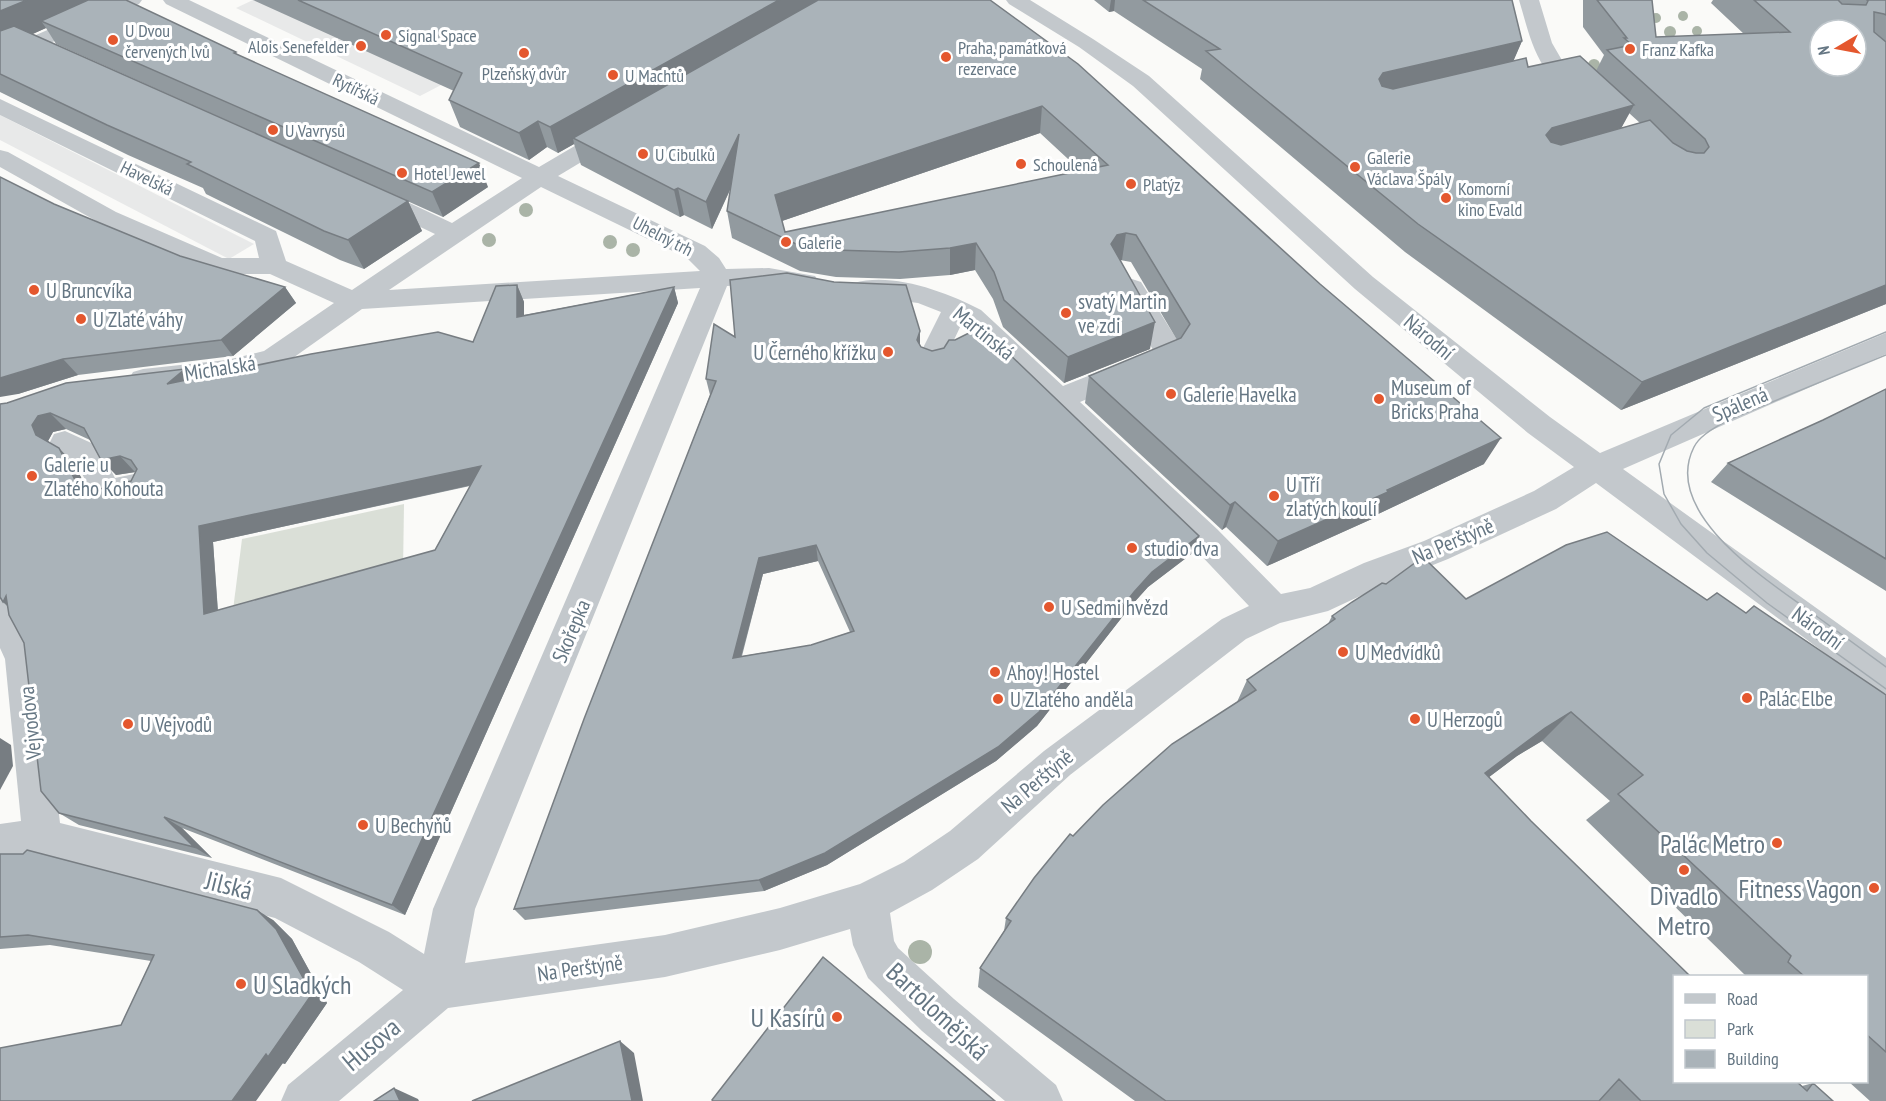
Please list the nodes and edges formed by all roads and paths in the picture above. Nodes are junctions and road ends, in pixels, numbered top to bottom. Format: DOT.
graph roads {
  1 [pos="132,0"];
  2 [pos="173,0"];
  3 [pos="1016,0"];
  4 [pos="1529,0"];
  5 [pos="34,44"];
  6 [pos="56,54"];
  7 [pos="0,59"];
  8 [pos="1572,75"];
  9 [pos="0,105"];
  10 [pos="637,120"];
  11 [pos="0,158"];
  12 [pos="541,176"];
  13 [pos="348,184"];
  14 [pos="453,233"];
  15 [pos="274,266"];
  16 [pos="1122,270"];
  17 [pos="717,278"];
  18 [pos="354,301"];
  19 [pos="956,308"];
  20 [pos="1886,343"];
  21 [pos="933,356"];
  22 [pos="112,383"];
  23 [pos="1059,399"];
  24 [pos="61,428"];
  25 [pos="1596,468"];
  26 [pos="134,486"];
  27 [pos="1274,610"];
  28 [pos="0,614"];
  29 [pos="1886,678"];
  30 [pos="42,838"];
  31 [pos="0,843"];
  32 [pos="867,903"];
  33 [pos="439,988"];
  34 [pos="304,1101"];
  35 [pos="1040,1101"];
  1 -- 5 [label="street"];
  2 -- 12 [label="street, Rytířská"];
  3 -- 25 [label="street, Národní"];
  4 -- 8 [label="street"];
  5 -- 6 [label="street"];
  5 -- 7 [label="street"];
  9 -- 15 [label="street, Havelská"];
  10 -- 12 [label="street"];
  11 -- 15 [label="street"];
  12 -- 14 [label="street"];
  12 -- 17 [label="street, Uhelný trh"];
  13 -- 14 [label="street"];
  14 -- 18 [label="street"];
  15 -- 18 [label="street"];
  16 -- 23 [label="street"];
  17 -- 18 [label="street, Uhelný trh"];
  17 -- 19 [label="street, Martinská"];
  17 -- 33 [label="street, Skořepka"];
  18 -- 22 [label="street, Michalská"];
  19 -- 21 [label="street"];
  19 -- 23 [label="street, Martinská"];
  20 -- 25 [label="street, Spálená"];
  23 -- 27 [label="street, Martinská"];
  24 -- 26 [label="street"];
  25 -- 27 [label="street, Na Perštýně"];
  25 -- 29 [label="street, Národní"];
  27 -- 32 [label="street, Na Perštýně"];
  28 -- 30 [label="street, Vejvodova"];
  30 -- 31 [label="street, Jilská"];
  30 -- 33 [label="street, Jilská"];
  32 -- 33 [label="street, Na Perštýně"];
  32 -- 35 [label="street, Bartolomějská"];
  33 -- 34 [label="street, Husova"];
}
